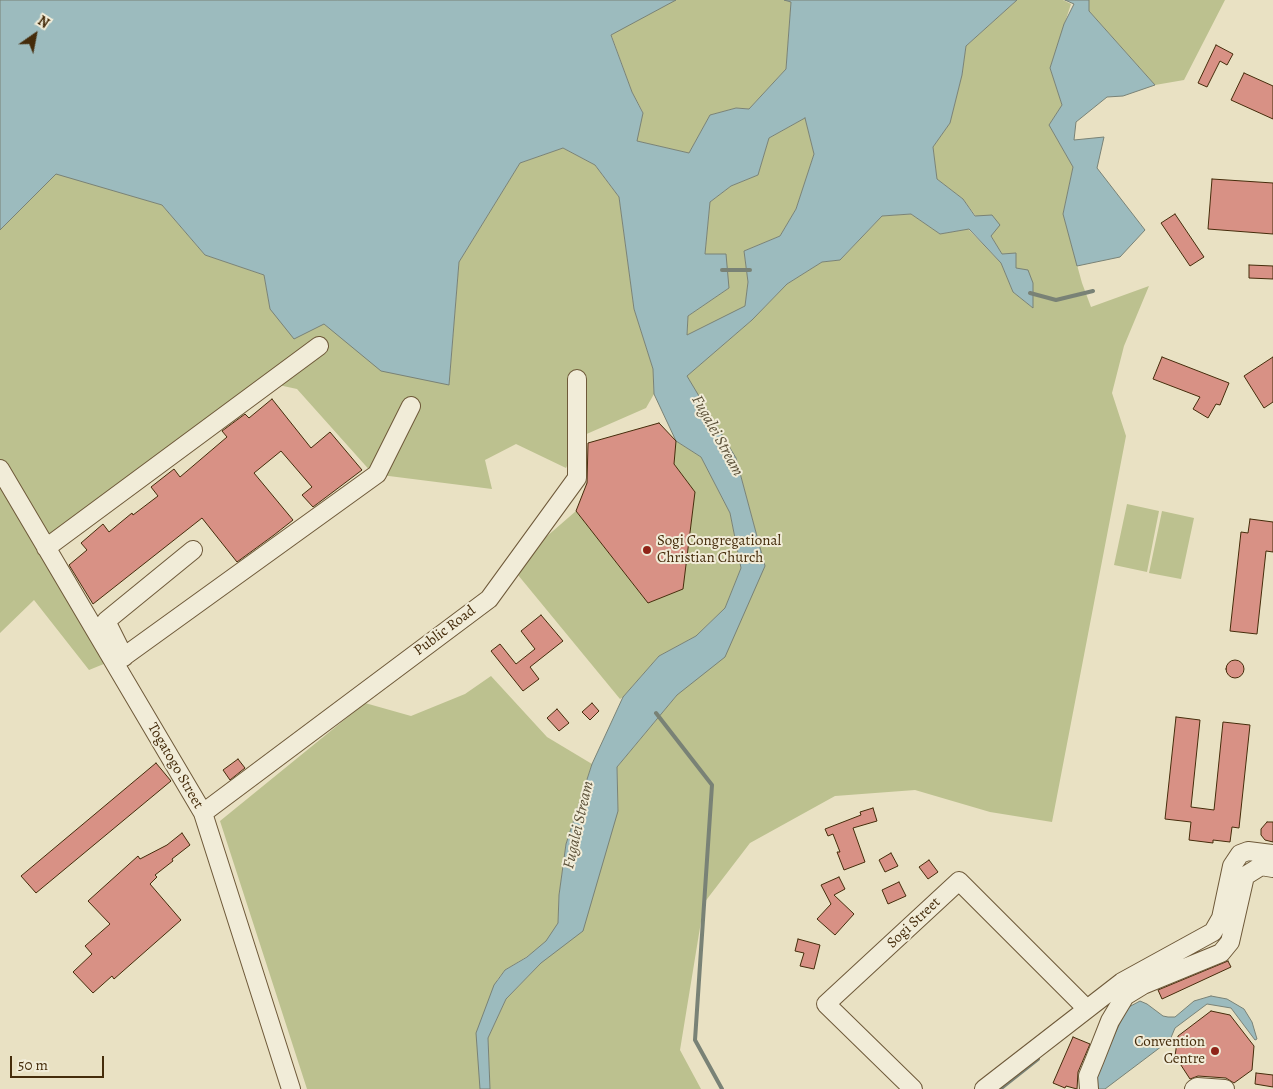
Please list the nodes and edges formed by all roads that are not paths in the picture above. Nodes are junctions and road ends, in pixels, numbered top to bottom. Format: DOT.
graph roads {
  1 [pos="319,346"];
  2 [pos="577,379"];
  3 [pos="411,406"];
  4 [pos="0,469"];
  5 [pos="46,548"];
  6 [pos="192,550"];
  7 [pos="120,660"];
  8 [pos="203,813"];
  9 [pos="1273,854"];
  10 [pos="1273,868"];
  11 [pos="1087,1009"];
  12 [pos="291,1089"];
  13 [pos="913,1089"];
  14 [pos="984,1089"];
  15 [pos="1089,1089"];
  16 [pos="1194,1089"];
  17 [pos="1225,1089"];
  1 -- 5 [label="street"];
  2 -- 8 [label="street, Public Road"];
  3 -- 7 [label="street"];
  4 -- 5 [label="street, Togatogo Street"];
  5 -- 7 [label="street, Togatogo Street"];
  6 -- 7 [label="street"];
  7 -- 8 [label="street, Togatogo Street"];
  8 -- 12 [label="street, Togatogo Street"];
  9 -- 11 [label="street"];
  10 -- 15 [label="street"];
  11 -- 13 [label="street, Sogi Street"];
  11 -- 14 [label="street"];
  16 -- 17 [label="street"];
}
